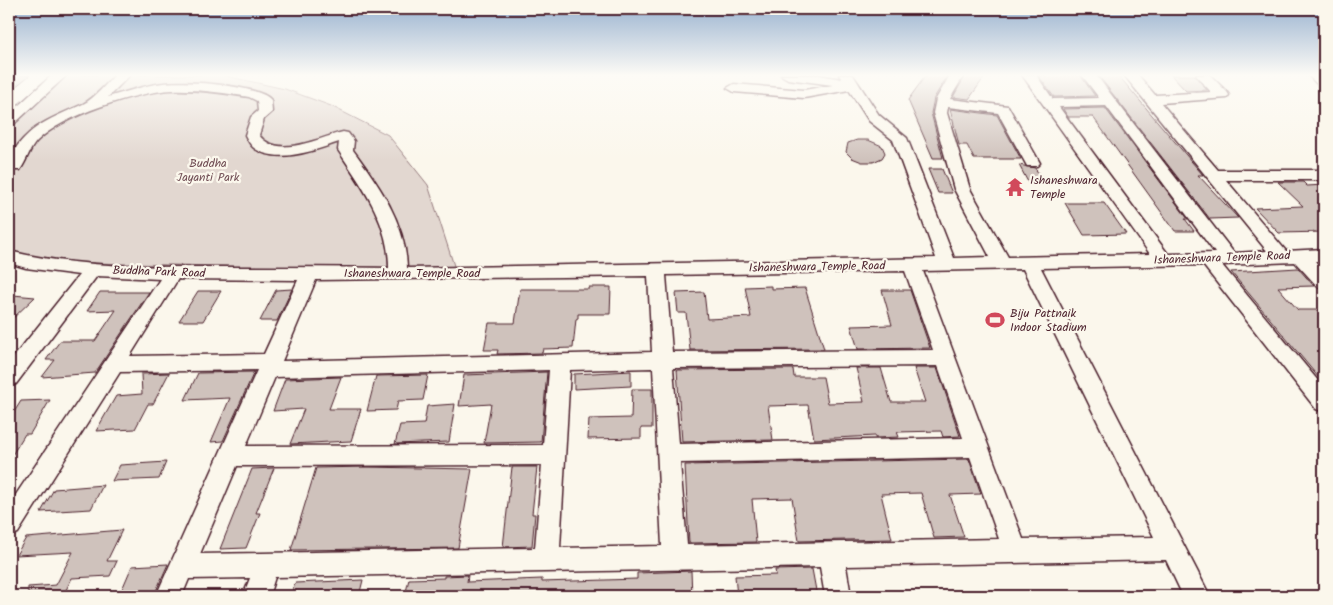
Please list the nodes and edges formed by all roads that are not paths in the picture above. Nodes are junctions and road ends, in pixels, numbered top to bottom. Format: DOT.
graph roads {
  1 [pos="29,103"];
  2 [pos="93,103"];
  3 [pos="101,103"];
  4 [pos="264,103"];
  5 [pos="863,103"];
  6 [pos="942,103"];
  7 [pos="953,103"];
  8 [pos="1049,103"];
  9 [pos="1111,103"];
  10 [pos="1155,103"];
  11 [pos="90,106"];
  12 [pos="9,121"];
  13 [pos="1032,163"];
  14 [pos="16,166"];
  15 [pos="1216,175"];
  16 [pos="1324,176"];
  17 [pos="1299,255"];
  18 [pos="1324,255"];
  19 [pos="1280,256"];
  20 [pos="9,257"];
  21 [pos="1207,259"];
  22 [pos="1229,259"];
  23 [pos="1163,260"];
  24 [pos="1002,263"];
  25 [pos="1028,263"];
  26 [pos="947,264"];
  27 [pos="912,265"];
  28 [pos="92,270"];
  29 [pos="658,270"];
  30 [pos="172,273"];
  31 [pos="310,273"];
  32 [pos="398,274"];
  33 [pos="1324,282"];
  34 [pos="946,358"];
  35 [pos="663,360"];
  36 [pos="560,362"];
  37 [pos="114,364"];
  38 [pos="270,365"];
  39 [pos="10,376"];
  40 [pos="1316,383"];
  41 [pos="1324,403"];
  42 [pos="977,447"];
  43 [pos="669,454"];
  44 [pos="554,455"];
  45 [pos="231,456"];
  46 [pos="9,525"];
  47 [pos="1173,548"];
  48 [pos="1015,551"];
  49 [pos="831,555"];
  50 [pos="675,558"];
  51 [pos="547,560"];
  52 [pos="267,565"];
  53 [pos="182,567"];
  54 [pos="169,596"];
  55 [pos="256,596"];
  56 [pos="838,596"];
  57 [pos="1197,596"];
  1 -- 12 [label="street"];
  2 -- 11 [label="street"];
  3 -- 11 [label="street"];
  4 -- 32 [label="street"];
  5 -- 26 [label="street"];
  6 -- 24 [label="street"];
  7 -- 13 [label="street"];
  8 -- 23 [label="street"];
  9 -- 22 [label="street"];
  10 -- 15 [label="street"];
  11 -- 14 [label="street"];
  15 -- 16 [label="street"];
  15 -- 19 [label="street"];
  17 -- 18 [label="street, Ishaneshwara Temple Road"];
  17 -- 19 [label="street, Ishaneshwara Temple Road"];
  17 -- 33 [label="street"];
  19 -- 22 [label="street, Ishaneshwara Temple Road"];
  20 -- 28 [label="street, Buddha Park Road"];
  21 -- 22 [label="street, Ishaneshwara Temple Road"];
  21 -- 23 [label="street, Ishaneshwara Temple Road"];
  21 -- 40 [label="street"];
  23 -- 25 [label="street, Ishaneshwara Temple Road"];
  24 -- 25 [label="street, Ishaneshwara Temple Road"];
  24 -- 26 [label="street, Ishaneshwara Temple Road"];
  25 -- 47 [label="street"];
  26 -- 27 [label="street, Ishaneshwara Temple Road"];
  27 -- 29 [label="street, Ishaneshwara Temple Road"];
  27 -- 34 [label="street"];
  28 -- 30 [label="street, Buddha Park Road"];
  28 -- 39 [label="street"];
  29 -- 32 [label="street, Ishaneshwara Temple Road"];
  29 -- 35 [label="street"];
  30 -- 31 [label="street, Buddha Park Road"];
  30 -- 37 [label="street"];
  31 -- 32 [label="street, Ishaneshwara Temple Road"];
  31 -- 38 [label="street"];
  34 -- 35 [label="street"];
  34 -- 42 [label="street"];
  35 -- 36 [label="street"];
  35 -- 43 [label="street"];
  36 -- 38 [label="street"];
  36 -- 44 [label="street"];
  37 -- 38 [label="street"];
  37 -- 46 [label="street"];
  38 -- 45 [label="street"];
  40 -- 41 [label="street"];
  42 -- 43 [label="street"];
  42 -- 48 [label="street"];
  43 -- 50 [label="street"];
  44 -- 45 [label="street"];
  44 -- 51 [label="street"];
  45 -- 53 [label="street"];
  47 -- 48 [label="street"];
  47 -- 57 [label="street"];
  48 -- 49 [label="street"];
  49 -- 50 [label="street"];
  49 -- 56 [label="street"];
  50 -- 51 [label="street"];
  51 -- 52 [label="street"];
  52 -- 53 [label="street"];
  52 -- 55 [label="street"];
  53 -- 54 [label="street"];
}
